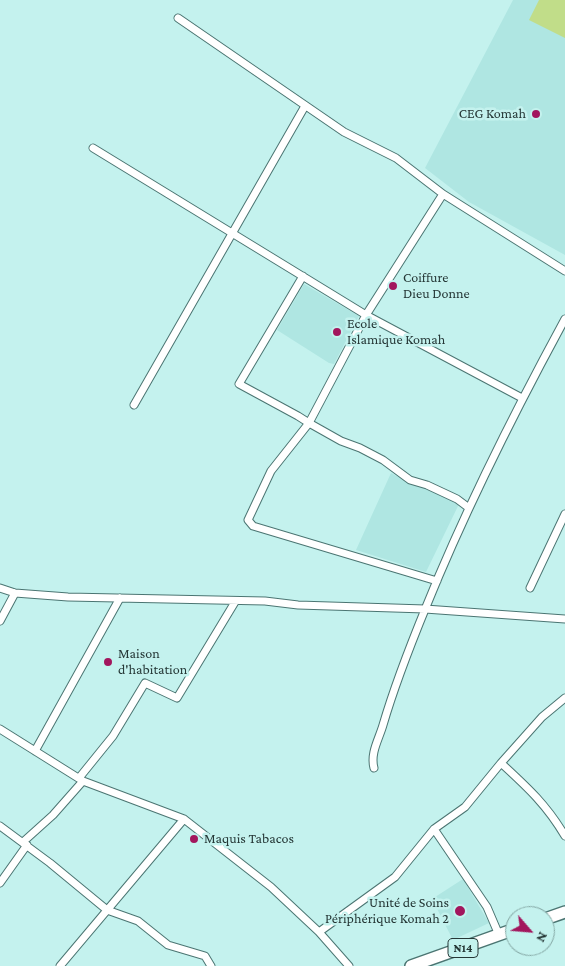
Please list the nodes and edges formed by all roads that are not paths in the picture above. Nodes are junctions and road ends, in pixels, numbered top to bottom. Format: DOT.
graph roads {
  1 [pos="178,18"];
  2 [pos="305,106"];
  3 [pos="93,148"];
  4 [pos="443,194"];
  5 [pos="232,233"];
  6 [pos="565,271"];
  7 [pos="303,276"];
  8 [pos="366,315"];
  9 [pos="565,319"];
  10 [pos="522,398"];
  11 [pos="134,405"];
  12 [pos="308,424"];
  13 [pos="469,508"];
  14 [pos="565,514"];
  15 [pos="437,581"];
  16 [pos="0,588"];
  17 [pos="530,588"];
  18 [pos="15,593"];
  19 [pos="120,598"];
  20 [pos="235,602"];
  21 [pos="425,609"];
  22 [pos="565,619"];
  23 [pos="0,621"];
  24 [pos="565,698"];
  25 [pos="0,729"];
  26 [pos="35,751"];
  27 [pos="501,762"];
  28 [pos="374,768"];
  29 [pos="81,779"];
  30 [pos="184,819"];
  31 [pos="0,826"];
  32 [pos="434,829"];
  33 [pos="565,836"];
  34 [pos="25,844"];
  35 [pos="0,883"];
  36 [pos="107,910"];
  37 [pos="319,932"];
  38 [pos="505,933"];
  39 [pos="499,935"];
  40 [pos="60,966"];
  41 [pos="210,966"];
  42 [pos="349,966"];
  43 [pos="411,966"];
  1 -- 2 [label="street"];
  2 -- 4 [label="street"];
  2 -- 5 [label="street"];
  3 -- 5 [label="street"];
  4 -- 6 [label="street"];
  4 -- 8 [label="street"];
  5 -- 7 [label="street"];
  5 -- 11 [label="street"];
  7 -- 8 [label="street"];
  7 -- 12 [label="street"];
  8 -- 10 [label="street"];
  8 -- 12 [label="street"];
  9 -- 10 [label="street"];
  10 -- 13 [label="street"];
  12 -- 13 [label="street"];
  12 -- 15 [label="street"];
  13 -- 15 [label="street"];
  14 -- 17 [label="street"];
  15 -- 21 [label="street"];
  16 -- 18 [label="street"];
  18 -- 19 [label="street"];
  18 -- 23 [label="street"];
  19 -- 20 [label="street"];
  19 -- 26 [label="street"];
  20 -- 21 [label="street"];
  20 -- 29 [label="street"];
  21 -- 22 [label="street"];
  21 -- 28 [label="street"];
  24 -- 27 [label="street"];
  25 -- 26 [label="street"];
  26 -- 29 [label="street"];
  27 -- 32 [label="street"];
  27 -- 33 [label="street"];
  29 -- 30 [label="street"];
  29 -- 34 [label="street"];
  30 -- 36 [label="street"];
  30 -- 37 [label="street"];
  31 -- 34 [label="street"];
  32 -- 37 [label="street"];
  32 -- 39 [label="street"];
  34 -- 35 [label="street"];
  34 -- 36 [label="street"];
  36 -- 40 [label="street"];
  36 -- 41 [label="street"];
  37 -- 42 [label="street"];
  38 -- 39 [label="main road, N14"];
  39 -- 43 [label="main road, N14"];
}
